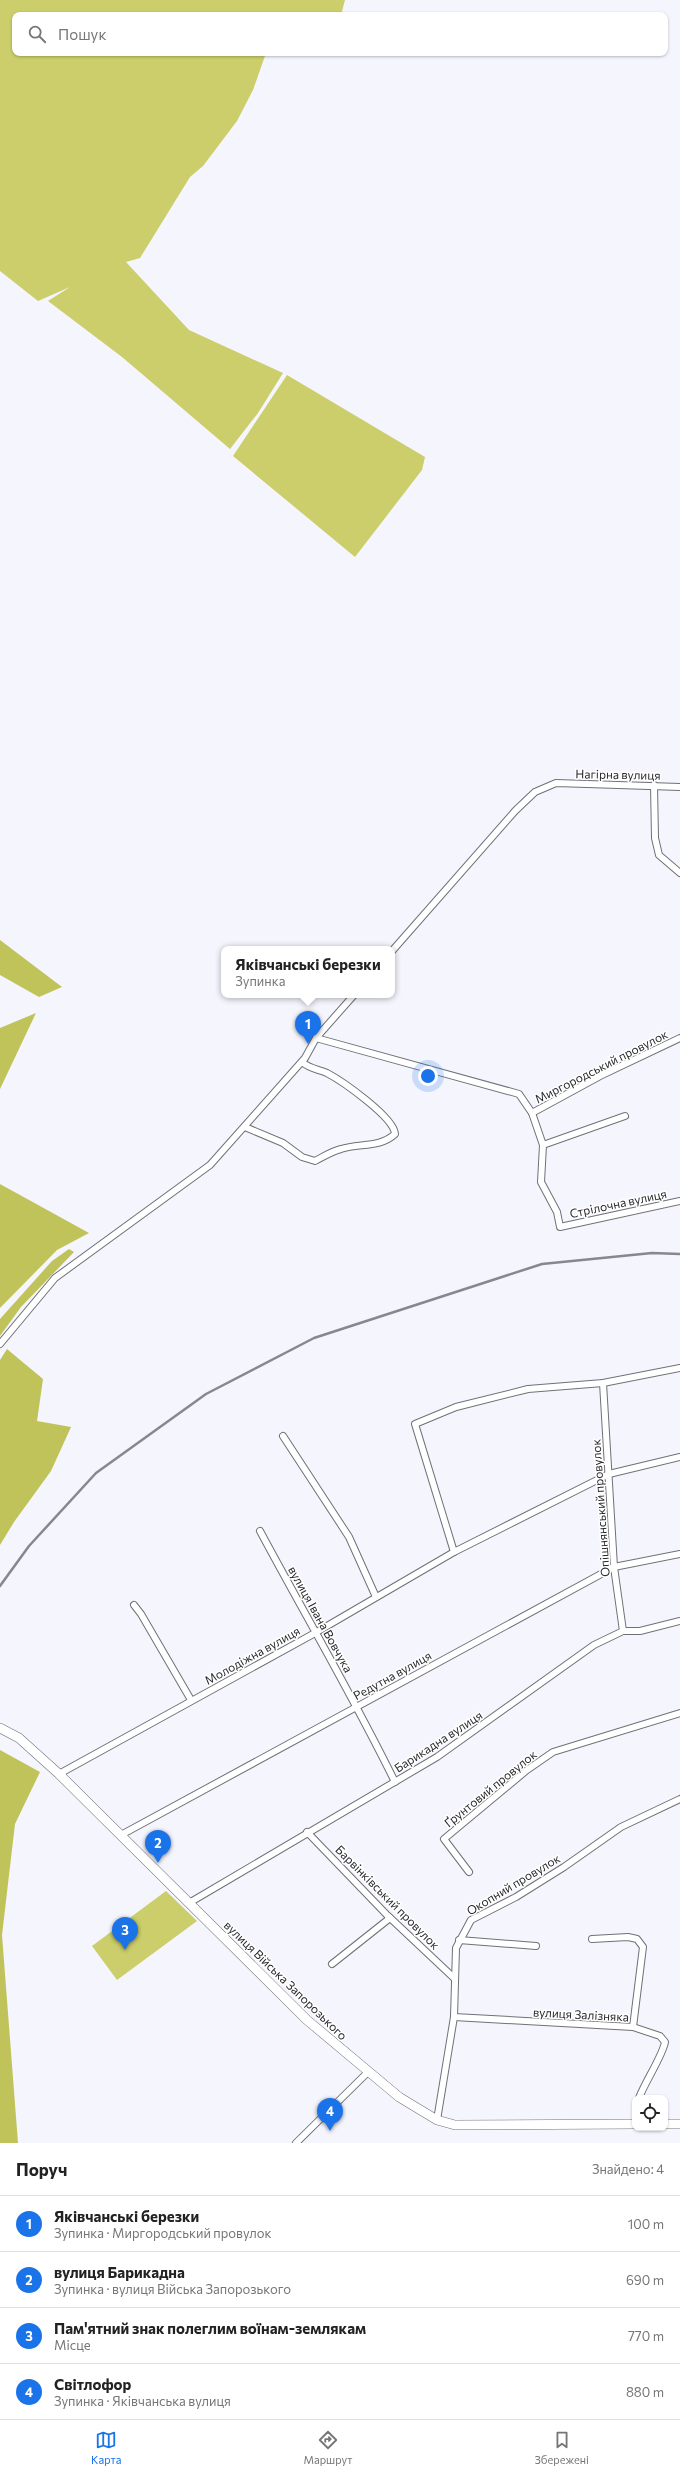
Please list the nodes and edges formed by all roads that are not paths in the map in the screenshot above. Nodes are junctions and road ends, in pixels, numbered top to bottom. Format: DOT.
graph roads {
  1 [pos="654,785"];
  2 [pos="680,787"];
  3 [pos="680,874"];
  4 [pos="395,949"];
  5 [pos="351,998"];
  6 [pos="316,1038"];
  7 [pos="680,1038"];
  8 [pos="302,1062"];
  9 [pos="532,1113"];
  10 [pos="625,1116"];
  11 [pos="244,1127"];
  12 [pos="543,1145"];
  13 [pos="680,1201"];
  14 [pos="560,1227"];
  15 [pos="0,1344"];
  16 [pos="680,1368"];
  17 [pos="603,1383"];
  18 [pos="283,1436"];
  19 [pos="680,1457"];
  20 [pos="609,1474"];
  21 [pos="260,1531"];
  22 [pos="454,1552"];
  23 [pos="680,1554"];
  24 [pos="614,1566"];
  25 [pos="376,1597"];
  26 [pos="134,1605"];
  27 [pos="680,1621"];
  28 [pos="623,1631"];
  29 [pos="315,1633"];
  30 [pos="191,1700"];
  31 [pos="358,1706"];
  32 [pos="680,1713"];
  33 [pos="0,1728"];
  34 [pos="59,1774"];
  35 [pos="395,1782"];
  36 [pos="680,1799"];
  37 [pos="307,1832"];
  38 [pos="121,1835"];
  39 [pos="469,1872"];
  40 [pos="189,1903"];
  41 [pos="390,1918"];
  42 [pos="592,1939"];
  43 [pos="459,1940"];
  44 [pos="536,1946"];
  45 [pos="332,1964"];
  46 [pos="454,1978"];
  47 [pos="454,2017"];
  48 [pos="633,2027"];
  49 [pos="368,2072"];
  50 [pos="640,2095"];
  51 [pos="437,2120"];
  52 [pos="632,2124"];
  53 [pos="668,2124"];
  54 [pos="680,2124"];
  55 [pos="296,2143"];
  1 -- 2 [label="street, Нагірна вулиця"];
  1 -- 3 [label="street"];
  1 -- 4 [label="street, Нагірна вулиця"];
  5 -- 6 [label="street"];
  6 -- 8 [label="street"];
  6 -- 9 [label="street, Миргородський провулок"];
  7 -- 9 [label="street, Миргородський провулок"];
  8 -- 11 [label="street"];
  8 -- 11 [label="street"];
  9 -- 12 [label="street, Миргородський провулок"];
  10 -- 12 [label="street"];
  11 -- 15 [label="street"];
  12 -- 14 [label="street, Миргородський провулок"];
  13 -- 14 [label="street, Стрілочна вулиця"];
  16 -- 17 [label="street"];
  17 -- 20 [label="street, Опішнянський провулок"];
  17 -- 22 [label="street"];
  18 -- 25 [label="street"];
  19 -- 20 [label="street, Молодіжна вулиця"];
  20 -- 22 [label="street, Молодіжна вулиця"];
  20 -- 24 [label="street, Опішнянський провулок"];
  21 -- 29 [label="street, вулиця Івана Вовчука"];
  22 -- 25 [label="street, Молодіжна вулиця"];
  23 -- 24 [label="street, Редутна вулиця"];
  24 -- 28 [label="street, Опішнянський провулок"];
  24 -- 31 [label="street, Редутна вулиця"];
  25 -- 29 [label="street, Молодіжна вулиця"];
  26 -- 30 [label="street"];
  27 -- 28 [label="street, Барикадна вулиця"];
  28 -- 35 [label="street, Барикадна вулиця"];
  29 -- 30 [label="street, Молодіжна вулиця"];
  29 -- 31 [label="street, вулиця Івана Вовчука"];
  30 -- 34 [label="street, Молодіжна вулиця"];
  31 -- 35 [label="street, вулиця Івана Вовчука"];
  31 -- 38 [label="street, Редутна вулиця"];
  32 -- 39 [label="street, Ґрунтовий провулок"];
  33 -- 34 [label="street, вулиця Війська Запорозького"];
  34 -- 38 [label="street, вулиця Війська Запорозького"];
  35 -- 37 [label="street, Барикадна вулиця"];
  36 -- 43 [label="street, Окопний провулок"];
  37 -- 40 [label="street, Барикадна вулиця"];
  37 -- 41 [label="street, Барвінківський провулок"];
  38 -- 40 [label="street, вулиця Війська Запорозького"];
  40 -- 49 [label="street, вулиця Війська Запорозького"];
  41 -- 45 [label="street"];
  41 -- 46 [label="street, Барвінківський провулок"];
  42 -- 48 [label="street"];
  43 -- 44 [label="street"];
  43 -- 46 [label="street, Окопний провулок"];
  46 -- 47 [label="street, Окопний провулок"];
  47 -- 48 [label="street, вулиця Залізняка"];
  47 -- 51 [label="street, Окопний провулок"];
  48 -- 50 [label="street, вулиця Залізняка"];
  49 -- 51 [label="street, вулиця Війська Запорозького"];
  49 -- 55 [label="street"];
  51 -- 52 [label="street, вулиця Війська Запорозького"];
  53 -- 54 [label="street"];
}
